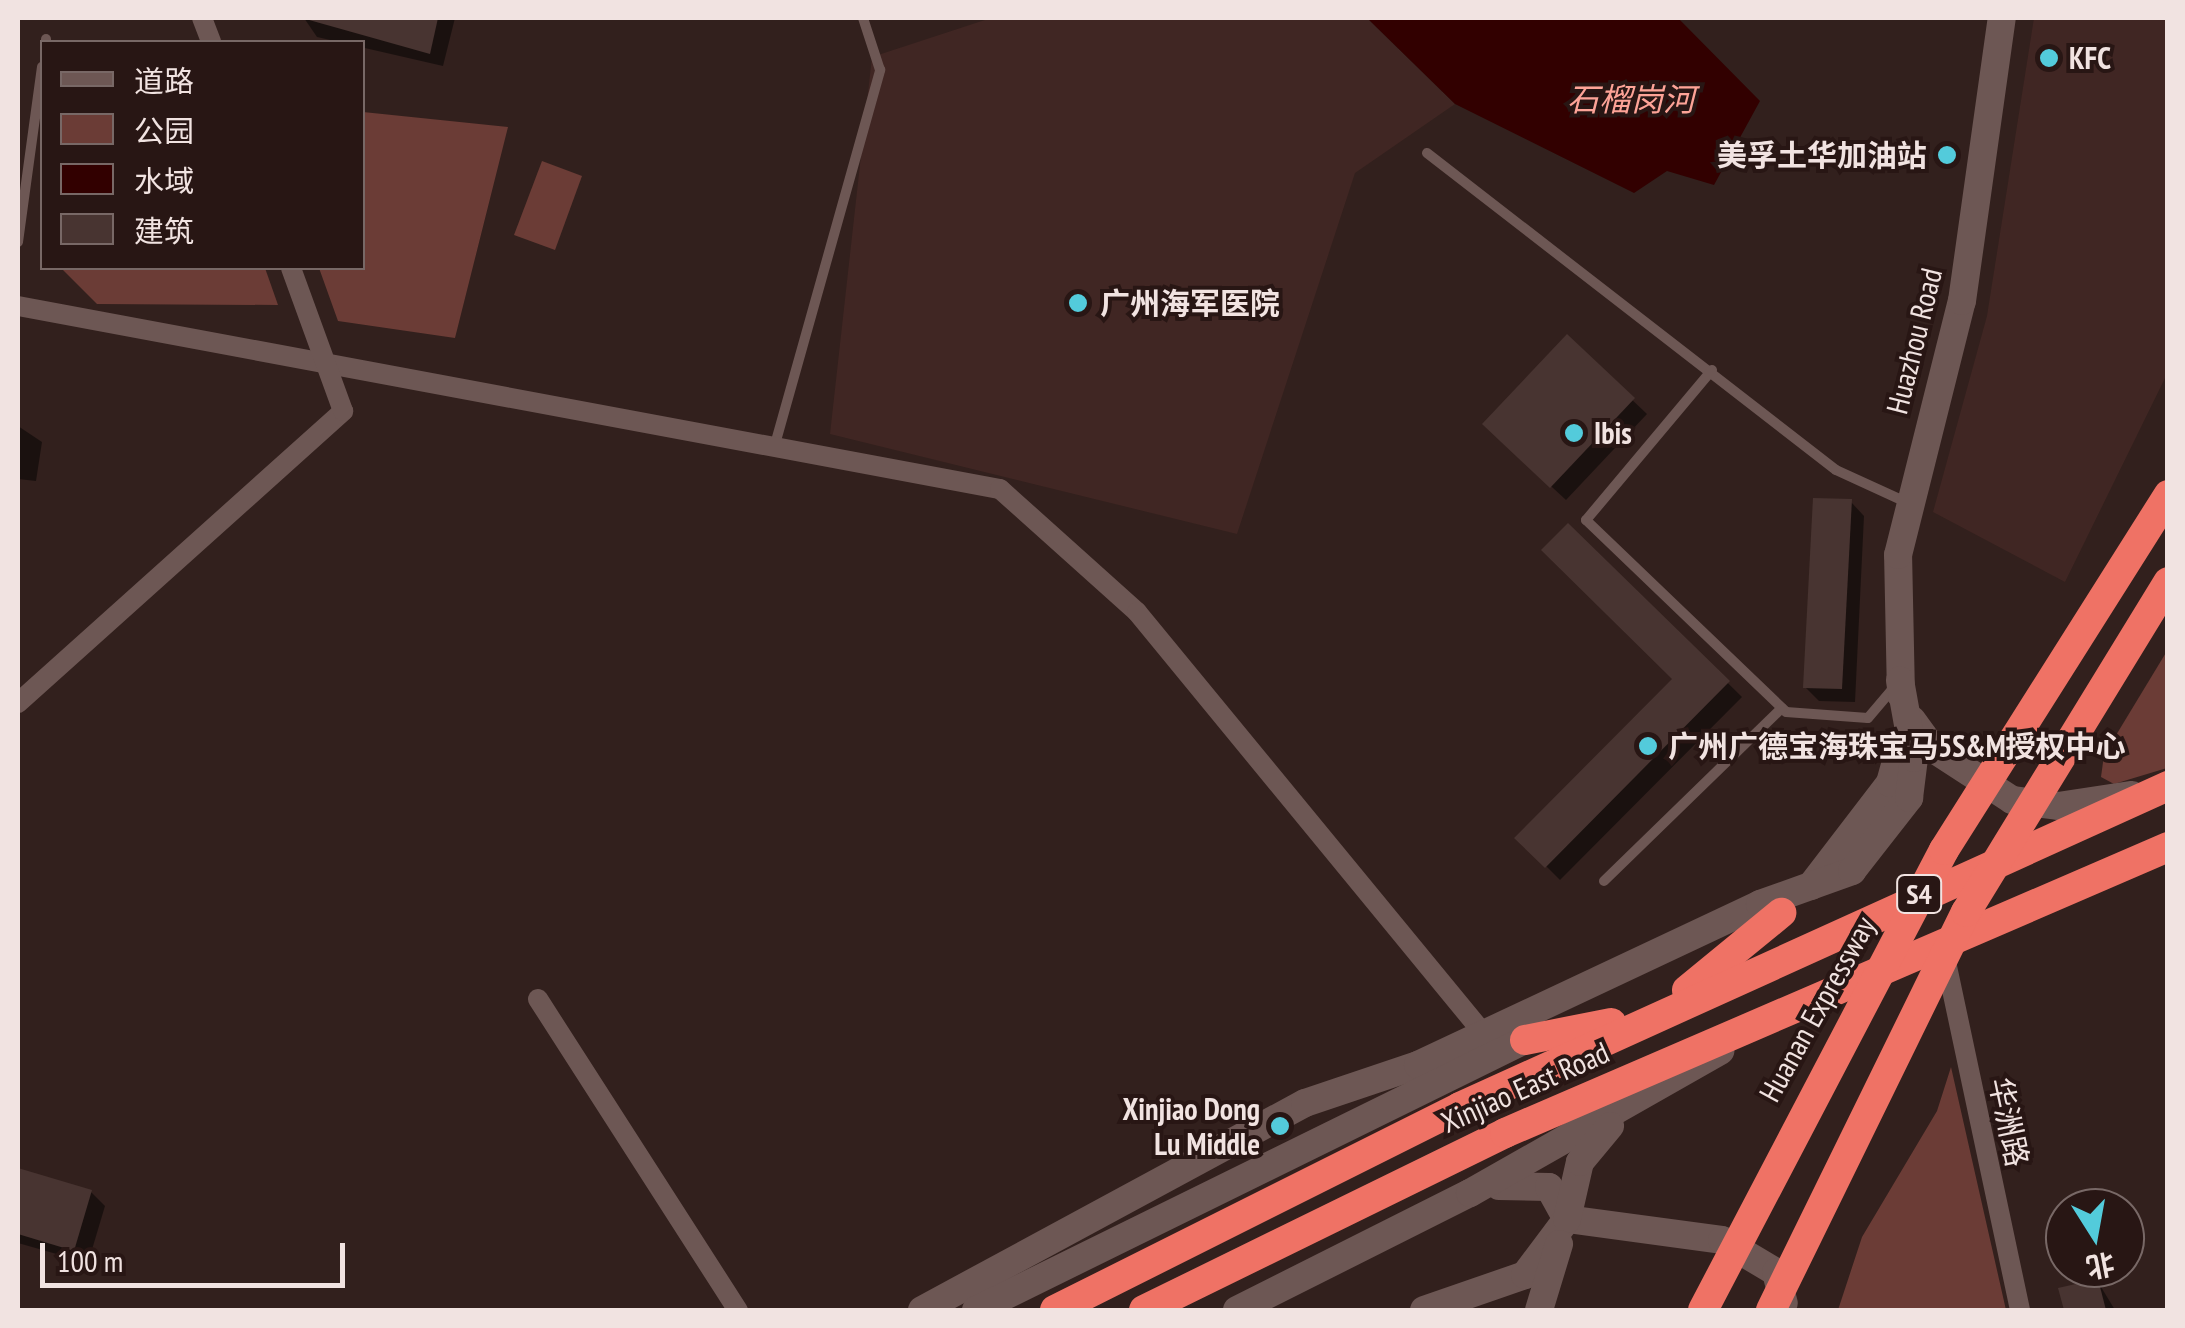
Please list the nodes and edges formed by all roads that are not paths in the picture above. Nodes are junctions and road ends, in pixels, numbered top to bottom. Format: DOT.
graph roads {
  1 [pos="863,18"];
  2 [pos="2002,18"];
  3 [pos="40,82"];
  4 [pos="1427,153"];
  5 [pos="18,242"];
  6 [pos="293,270"];
  7 [pos="18,306"];
  8 [pos="328,370"];
  9 [pos="1712,370"];
  10 [pos="774,449"];
  11 [pos="2168,495"];
  12 [pos="1909,504"];
  13 [pos="2168,582"];
  14 [pos="1900,680"];
  15 [pos="18,703"];
  16 [pos="1782,708"];
  17 [pos="2168,785"];
  18 [pos="2168,848"];
  19 [pos="1604,881"];
  20 [pos="1810,887"];
  21 [pos="1781,913"];
  22 [pos="1943,945"];
  23 [pos="538,998"];
  24 [pos="1789,1009"];
  25 [pos="1658,1014"];
  26 [pos="1483,1033"];
  27 [pos="1526,1040"];
  28 [pos="1629,1108"];
  29 [pos="1470,1193"];
  30 [pos="1567,1219"];
  31 [pos="1477,1307"];
  32 [pos="738,1310"];
  33 [pos="922,1310"];
  34 [pos="976,1310"];
  35 [pos="1055,1310"];
  36 [pos="1144,1310"];
  37 [pos="1236,1310"];
  38 [pos="1424,1310"];
  39 [pos="1540,1310"];
  40 [pos="1704,1310"];
  41 [pos="1771,1310"];
  42 [pos="1785,1310"];
  43 [pos="2020,1310"];
  1 -- 10 [label="lane"];
  2 -- 12 [label="main road, Huazhou Road"];
  3 -- 5 [label="lane"];
  4 -- 9 [label="lane"];
  6 -- 8 [label="street"];
  7 -- 8 [label="street"];
  8 -- 10 [label="street"];
  8 -- 15 [label="street"];
  9 -- 12 [label="lane"];
  9 -- 16 [label="lane"];
  10 -- 26 [label="street"];
  11 -- 40 [label="highway, Huanan Expressway / S4"];
  12 -- 14 [label="main road, Huazhou Road"];
  13 -- 41 [label="highway, S4"];
  14 -- 16 [label="lane"];
  14 -- 17 [label="main road"];
  14 -- 20 [label="main road, Huazhou Road"];
  16 -- 19 [label="lane"];
  17 -- 25 [label="highway"];
  18 -- 22 [label="highway, Xinjiao East Road"];
  20 -- 21 [label="main road, Huazhou Road"];
  20 -- 26 [label="main road"];
  21 -- 25 [label="highway"];
  22 -- 24 [label="highway, Xinjiao East Road"];
  22 -- 43 [label="street, 华洲路"];
  23 -- 32 [label="street"];
  24 -- 28 [label="main road"];
  24 -- 36 [label="highway, Xinjiao East Road"];
  25 -- 27 [label="highway"];
  25 -- 35 [label="highway, Xinjiao East Road"];
  26 -- 33 [label="main road"];
  27 -- 34 [label="main road"];
  28 -- 29 [label="main road"];
  28 -- 30 [label="main road"];
  29 -- 30 [label="main road"];
  29 -- 37 [label="main road"];
  30 -- 31 [label="main road"];
  30 -- 39 [label="main road"];
  30 -- 42 [label="main road"];
  31 -- 38 [label="main road"];
}
